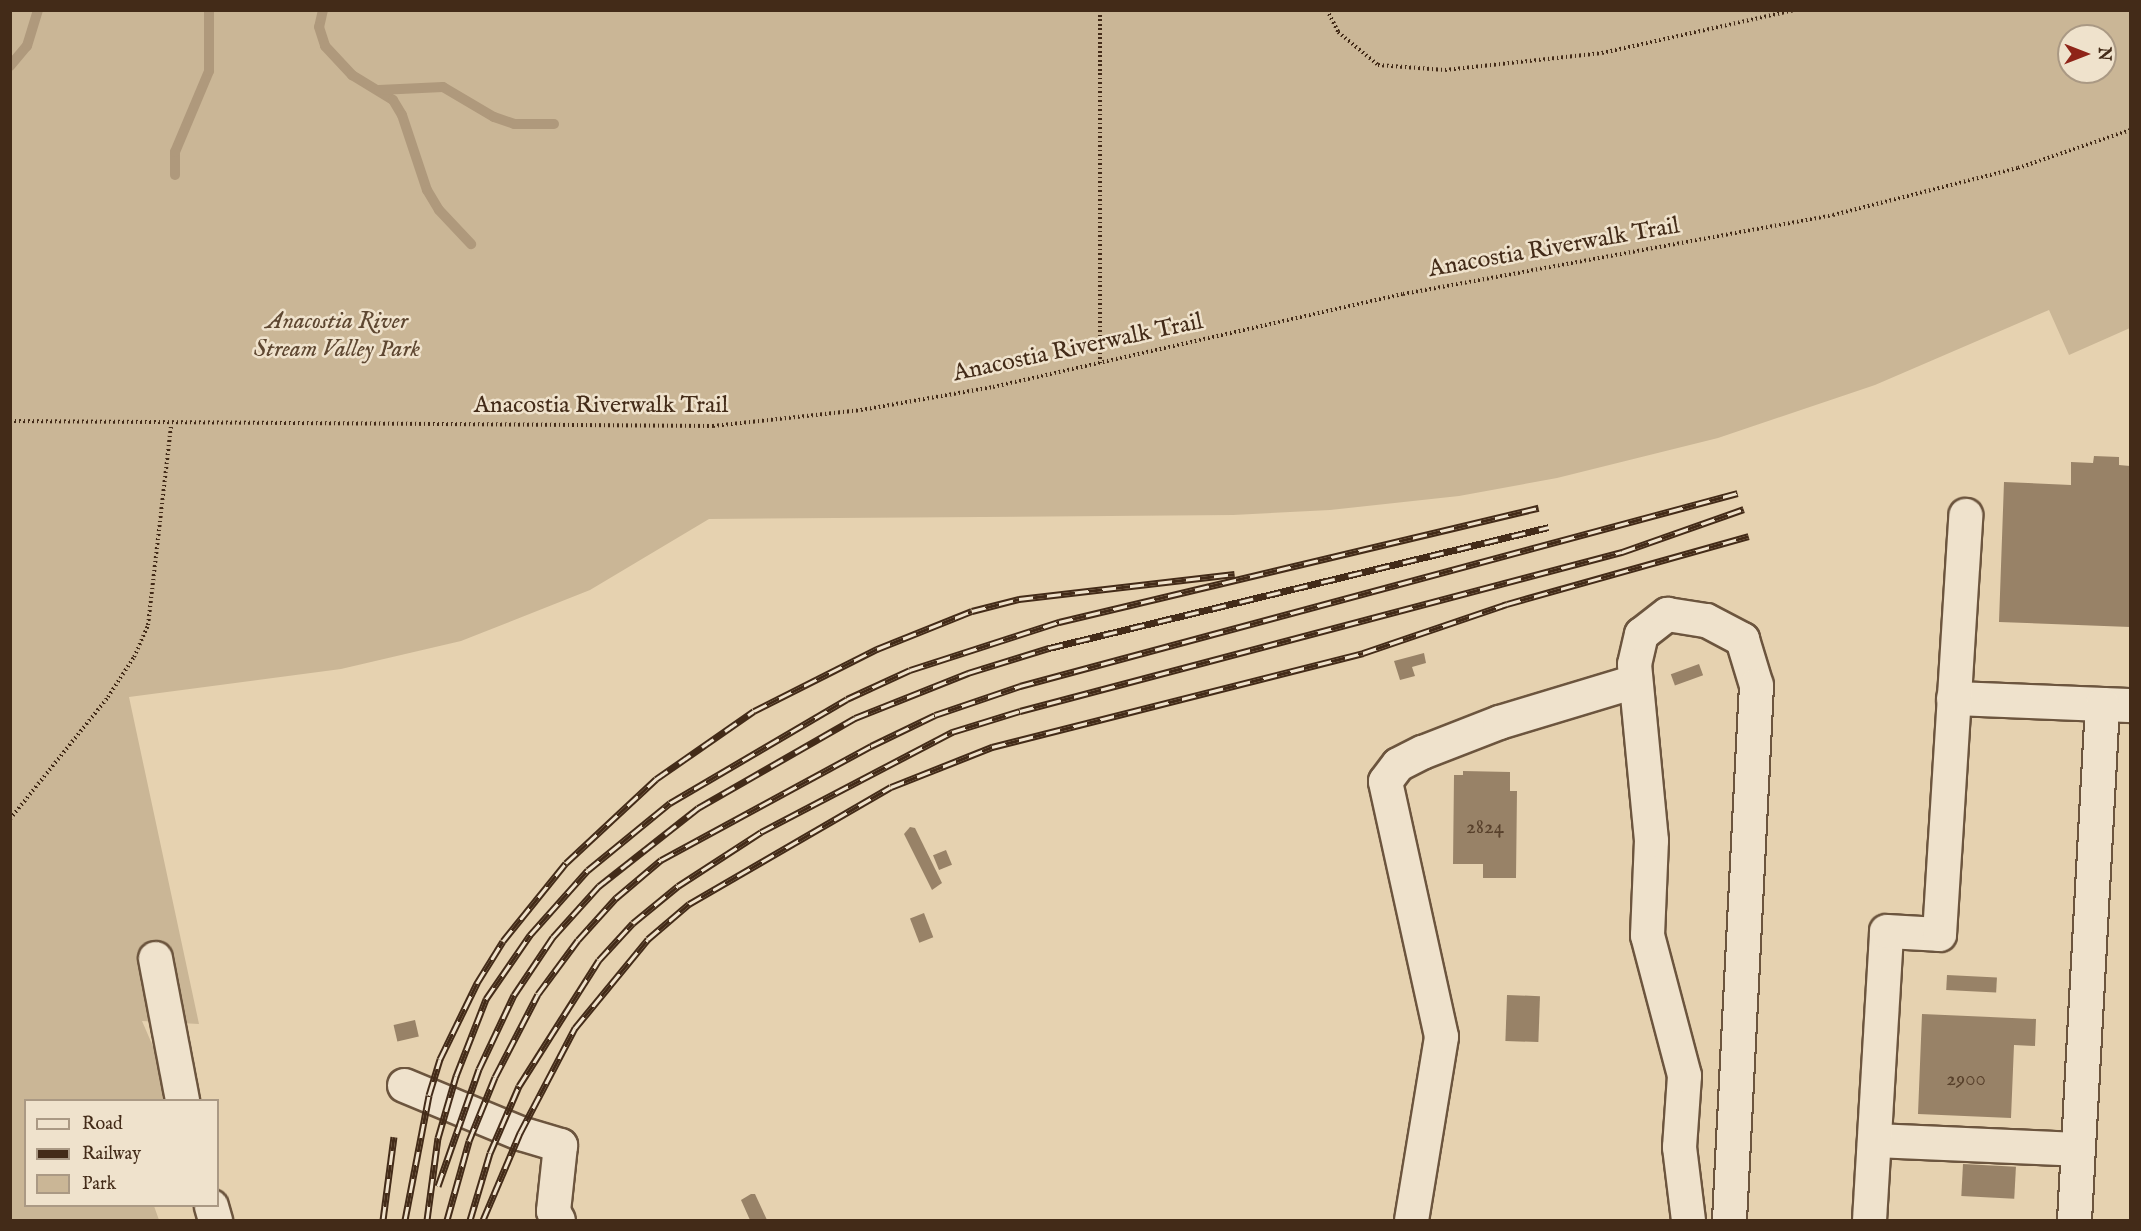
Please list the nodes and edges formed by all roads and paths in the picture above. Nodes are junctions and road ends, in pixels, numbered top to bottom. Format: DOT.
graph roads {
  1 [pos="1100,10"];
  2 [pos="1327,10"];
  3 [pos="1795,10"];
  4 [pos="2130,130"];
  5 [pos="1100,363"];
  6 [pos="10,421"];
  7 [pos="171,425"];
  8 [pos="1965,515"];
  9 [pos="1635,681"];
  10 [pos="1953,698"];
  11 [pos="2116,704"];
  12 [pos="10,819"];
  13 [pos="155,958"];
  14 [pos="404,1085"];
  15 [pos="182,1099"];
  16 [pos="1874,1140"];
  17 [pos="2078,1149"];
  18 [pos="558,1221"];
  19 [pos="1411,1221"];
  20 [pos="1688,1221"];
  21 [pos="1729,1221"];
  22 [pos="1869,1221"];
  23 [pos="2074,1221"];
  1 -- 5 [label="path"];
  2 -- 3 [label="path"];
  4 -- 5 [label="path, Anacostia Riverwalk Trail"];
  5 -- 7 [label="path, Anacostia Riverwalk Trail"];
  6 -- 7 [label="path, Anacostia Riverwalk Trail"];
  7 -- 12 [label="path"];
  8 -- 10 [label="lane"];
  9 -- 19 [label="lane"];
  9 -- 20 [label="lane"];
  9 -- 21 [label="lane"];
  10 -- 11 [label="lane"];
  10 -- 16 [label="lane"];
  11 -- 17 [label="lane"];
  13 -- 15 [label="lane"];
  14 -- 18 [label="lane"];
  16 -- 17 [label="lane"];
  16 -- 22 [label="lane"];
  17 -- 23 [label="lane"];
}
